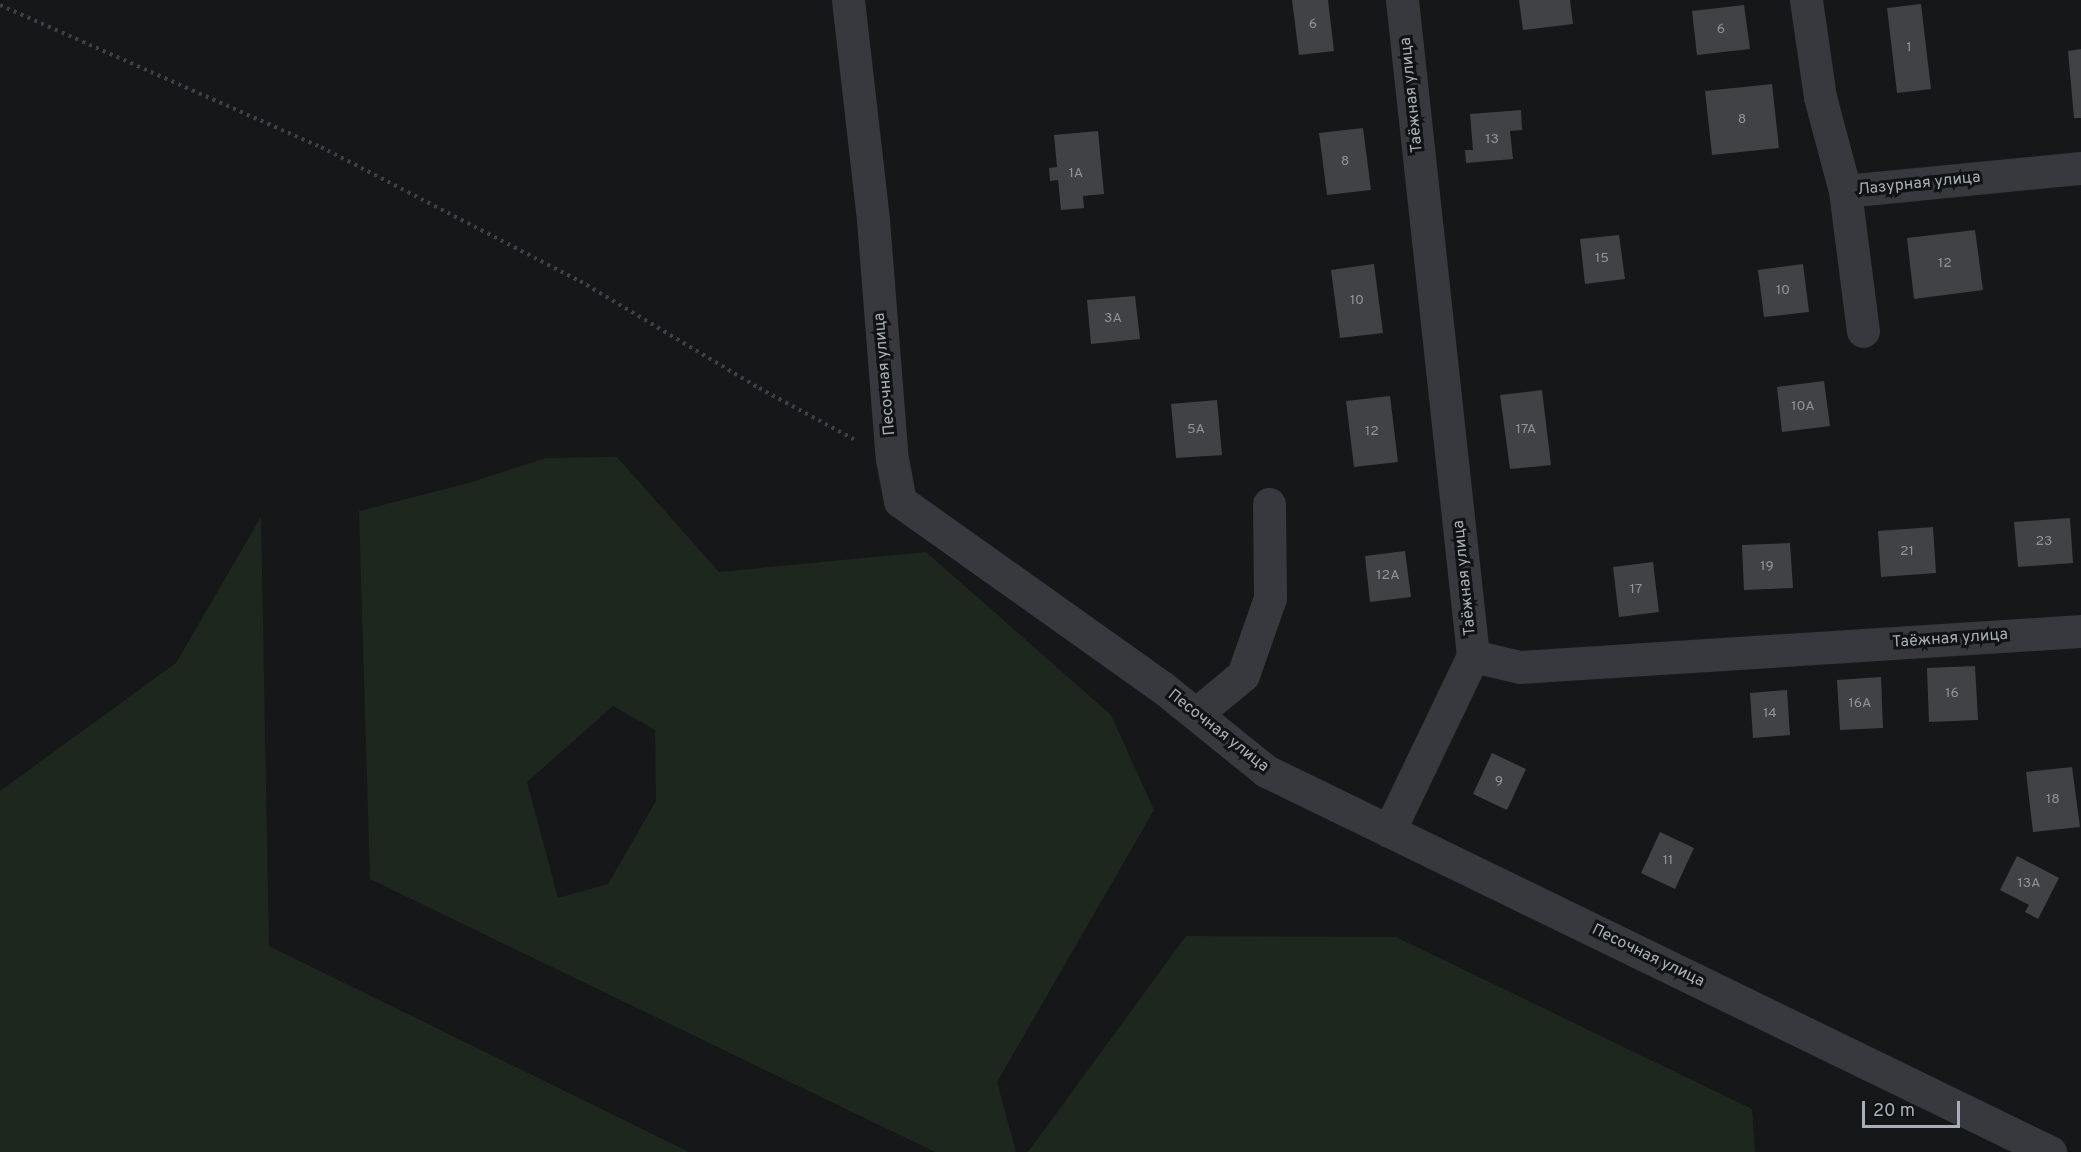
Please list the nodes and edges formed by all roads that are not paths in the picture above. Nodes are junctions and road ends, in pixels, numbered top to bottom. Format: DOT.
graph roads {
  1 [pos="848,0"];
  2 [pos="1402,0"];
  3 [pos="1806,0"];
  4 [pos="2081,168"];
  5 [pos="1845,191"];
  6 [pos="1863,331"];
  7 [pos="1269,504"];
  8 [pos="2081,631"];
  9 [pos="1473,656"];
  10 [pos="1196,714"];
  11 [pos="1389,831"];
  12 [pos="2050,1152"];
  1 -- 10 [label="street, Песочная улица"];
  2 -- 9 [label="street, Таёжная улица"];
  3 -- 5 [label="street, Лазурная улица"];
  4 -- 5 [label="street, Лазурная улица"];
  5 -- 6 [label="street"];
  7 -- 10 [label="street"];
  8 -- 9 [label="street, Таёжная улица"];
  9 -- 11 [label="street"];
  10 -- 11 [label="street, Песочная улица"];
  11 -- 12 [label="street, Песочная улица"];
}
